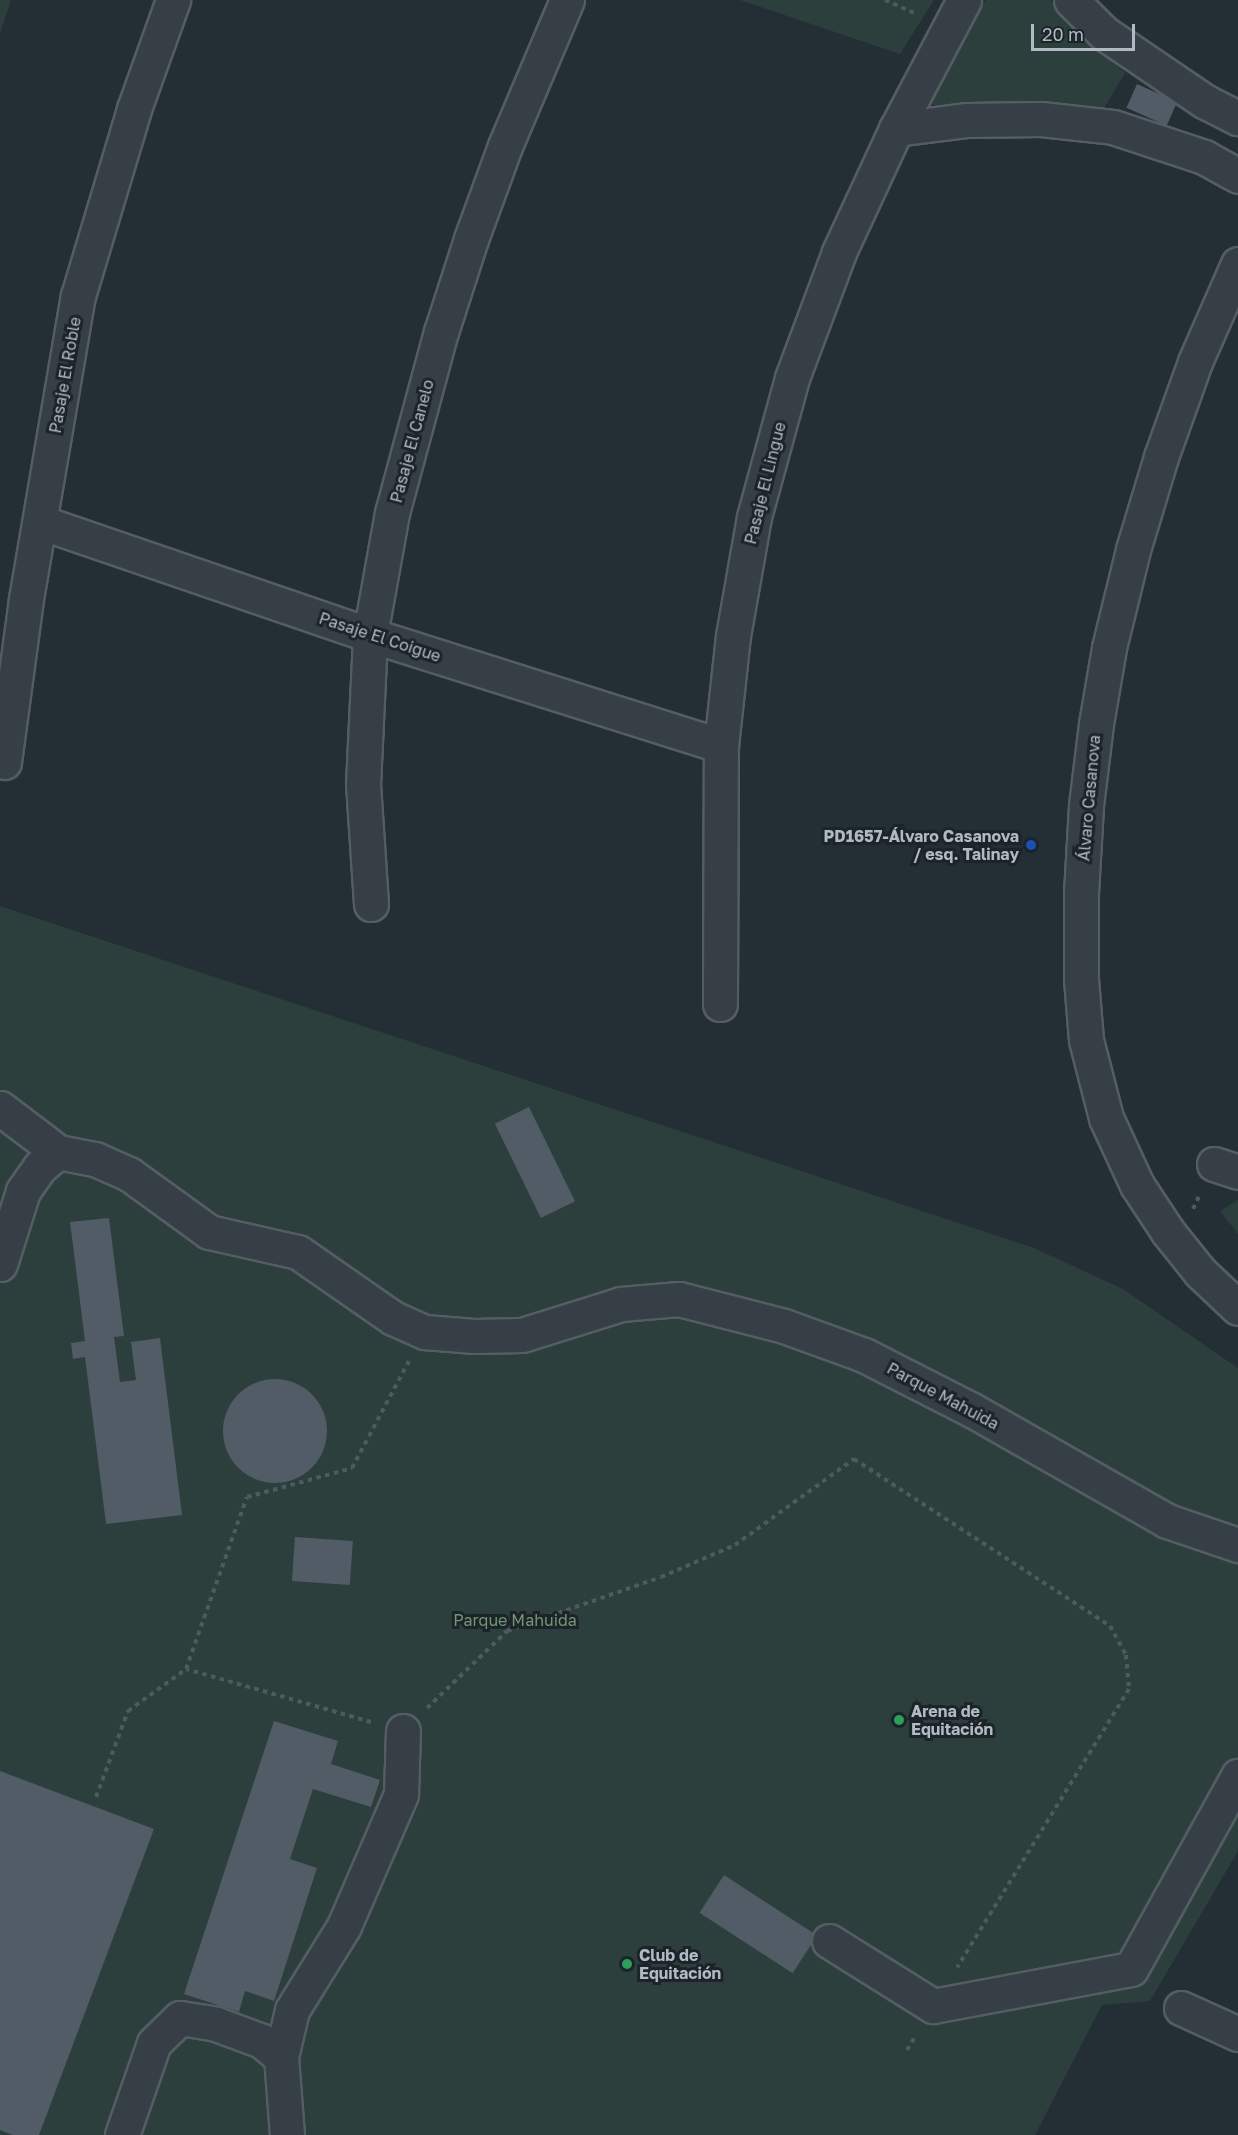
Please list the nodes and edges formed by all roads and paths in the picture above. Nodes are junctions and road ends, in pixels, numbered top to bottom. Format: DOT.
graph roads {
  1 [pos="173,0"];
  2 [pos="567,0"];
  3 [pos="964,0"];
  4 [pos="1071,0"];
  5 [pos="1238,118"];
  6 [pos="896,129"];
  7 [pos="1238,176"];
  8 [pos="1238,264"];
  9 [pos="40,522"];
  10 [pos="370,634"];
  11 [pos="721,746"];
  12 [pos="4,762"];
  13 [pos="371,904"];
  14 [pos="720,1004"];
  15 [pos="0,1108"];
  16 [pos="58,1152"];
  17 [pos="1226,1168"];
  18 [pos="1168,1232"];
  19 [pos="0,1264"];
  20 [pos="1238,1308"];
  21 [pos="425,1332"];
  22 [pos="1238,1545"];
  23 [pos="186,1669"];
  24 [pos="403,1731"];
  25 [pos="1238,1776"];
  26 [pos="96,1797"];
  27 [pos="829,1941"];
  28 [pos="933,2006"];
  29 [pos="1181,2008"];
  30 [pos="1238,2034"];
  31 [pos="907,2050"];
  32 [pos="281,2057"];
  33 [pos="122,2135"];
  34 [pos="287,2135"];
  1 -- 9 [label="street, Pasaje El Roble"];
  2 -- 10 [label="street, Pasaje El Canelo"];
  3 -- 6 [label="street, Pasaje El Lingue"];
  4 -- 5 [label="street"];
  6 -- 7 [label="street"];
  6 -- 11 [label="street, Pasaje El Lingue"];
  8 -- 18 [label="street, Álvaro Casanova"];
  9 -- 10 [label="street, Pasaje El Coigue"];
  9 -- 12 [label="street, Pasaje El Roble"];
  10 -- 11 [label="street, Pasaje El Coigue"];
  10 -- 13 [label="street, Pasaje El Canelo"];
  11 -- 14 [label="street, Pasaje El Lingue"];
  15 -- 16 [label="street"];
  16 -- 19 [label="street"];
  16 -- 21 [label="street, Parque Mahuida"];
  17 -- 18 [label="path"];
  18 -- 20 [label="street, Álvaro Casanova"];
  21 -- 22 [label="street, Parque Mahuida"];
  21 -- 23 [label="path"];
  23 -- 24 [label="path"];
  23 -- 26 [label="path"];
  24 -- 28 [label="path"];
  24 -- 32 [label="street"];
  25 -- 28 [label="street"];
  27 -- 28 [label="street"];
  28 -- 31 [label="path"];
  29 -- 30 [label="street"];
  32 -- 33 [label="street"];
  32 -- 34 [label="street"];
}
